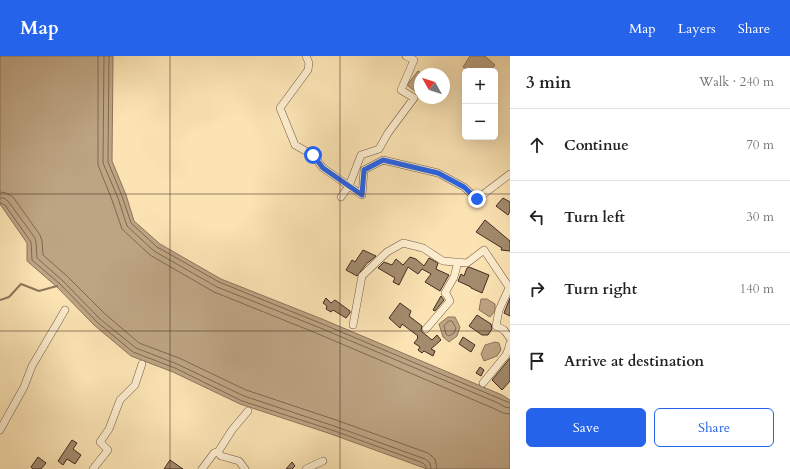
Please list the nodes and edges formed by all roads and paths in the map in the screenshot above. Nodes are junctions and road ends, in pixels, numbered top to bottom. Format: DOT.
graph roads {
  1 [pos="306,56"];
  2 [pos="408,56"];
  3 [pos="510,174"];
  4 [pos="349,186"];
  5 [pos="341,196"];
  6 [pos="458,262"];
  7 [pos="509,287"];
  8 [pos="65,310"];
  9 [pos="353,325"];
  10 [pos="426,329"];
  11 [pos="510,338"];
  12 [pos="510,348"];
  13 [pos="142,364"];
  14 [pos="483,383"];
  15 [pos="248,411"];
  16 [pos="0,430"];
  17 [pos="218,452"];
  18 [pos="323,461"];
  19 [pos="93,469"];
  20 [pos="202,469"];
  21 [pos="245,469"];
  22 [pos="306,469"];
  1 -- 4 [label="street"];
  2 -- 4 [label="street"];
  3 -- 4 [label="street"];
  4 -- 5 [label="street"];
  6 -- 7 [label="street"];
  6 -- 9 [label="street"];
  6 -- 10 [label="street"];
  7 -- 11 [label="street"];
  8 -- 16 [label="street"];
  12 -- 14 [label="street"];
  13 -- 19 [label="street"];
  15 -- 17 [label="street"];
  17 -- 20 [label="street"];
  17 -- 21 [label="street"];
  18 -- 22 [label="street"];
}
